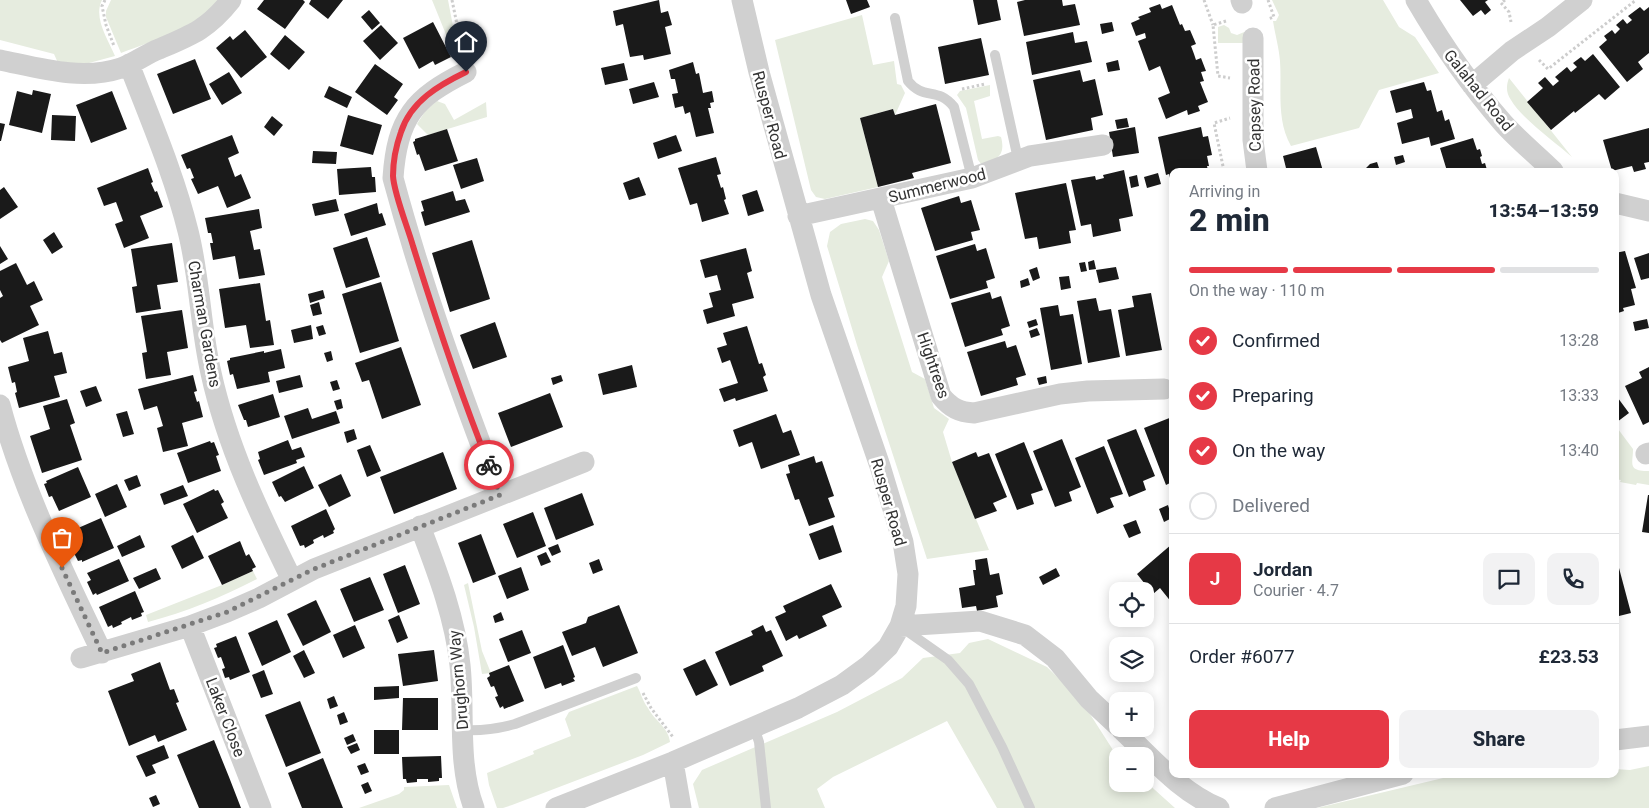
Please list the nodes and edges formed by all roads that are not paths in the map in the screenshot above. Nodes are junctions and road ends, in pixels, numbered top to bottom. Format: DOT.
graph roads {
  1 [pos="231,0"];
  2 [pos="742,0"];
  3 [pos="1416,0"];
  4 [pos="1582,0"];
  5 [pos="895,18"];
  6 [pos="1253,38"];
  7 [pos="995,55"];
  8 [pos="0,60"];
  9 [pos="125,66"];
  10 [pos="466,72"];
  11 [pos="1472,85"];
  12 [pos="1104,145"];
  13 [pos="1018,159"];
  14 [pos="1257,168"];
  15 [pos="1550,168"];
  16 [pos="972,178"];
  17 [pos="881,199"];
  18 [pos="1619,204"];
  19 [pos="1649,211"];
  20 [pos="798,216"];
  21 [pos="1164,389"];
  22 [pos="0,405"];
  23 [pos="584,462"];
  24 [pos="500,495"];
  25 [pos="420,526"];
  26 [pos="292,580"];
  27 [pos="190,626"];
  28 [pos="900,626"];
  29 [pos="102,653"];
  30 [pos="81,658"];
  31 [pos="636,678"];
  32 [pos="1109,718"];
  33 [pos="754,727"];
  34 [pos="463,730"];
  35 [pos="1649,736"];
  36 [pos="1130,737"];
  37 [pos="1619,740"];
  38 [pos="673,762"];
  39 [pos="1169,774"];
  40 [pos="1173,778"];
  41 [pos="1388,778"];
  42 [pos="261,808"];
  43 [pos="474,808"];
  44 [pos="556,808"];
  45 [pos="681,808"];
  46 [pos="766,808"];
  47 [pos="1030,808"];
  48 [pos="1219,808"];
  49 [pos="1275,808"];
  1 -- 9 [label="street"];
  2 -- 20 [label="street, Rusper Road"];
  3 -- 11 [label="street, Galahad Road"];
  4 -- 11 [label="street"];
  5 -- 16 [label="lane"];
  6 -- 14 [label="street, Capsey Road"];
  7 -- 13 [label="lane"];
  8 -- 9 [label="street"];
  9 -- 26 [label="street, Charman Gardens"];
  10 -- 24 [label="street"];
  11 -- 15 [label="street, Galahad Road"];
  12 -- 13 [label="street, Summerwood"];
  13 -- 16 [label="street, Summerwood"];
  16 -- 17 [label="street, Summerwood"];
  17 -- 20 [label="street, Summerwood"];
  17 -- 21 [label="street, Hightrees"];
  18 -- 19 [label="street"];
  20 -- 28 [label="street, Rusper Road"];
  22 -- 29 [label="street"];
  23 -- 24 [label="street"];
  24 -- 25 [label="street"];
  25 -- 26 [label="street"];
  25 -- 34 [label="street, Drughorn Way"];
  26 -- 27 [label="street"];
  27 -- 29 [label="street"];
  27 -- 42 [label="street, Laker Close"];
  28 -- 32 [label="street"];
  28 -- 33 [label="street, Rusper Road"];
  28 -- 47 [label="lane"];
  29 -- 30 [label="street"];
  31 -- 34 [label="lane"];
  33 -- 38 [label="street, Rusper Road"];
  33 -- 46 [label="lane"];
  34 -- 43 [label="street, Drughorn Way"];
  35 -- 37 [label="street"];
  36 -- 39 [label="street"];
  38 -- 44 [label="street, Rusper Road"];
  38 -- 45 [label="street"];
  40 -- 48 [label="street"];
  41 -- 49 [label="street"];
}
